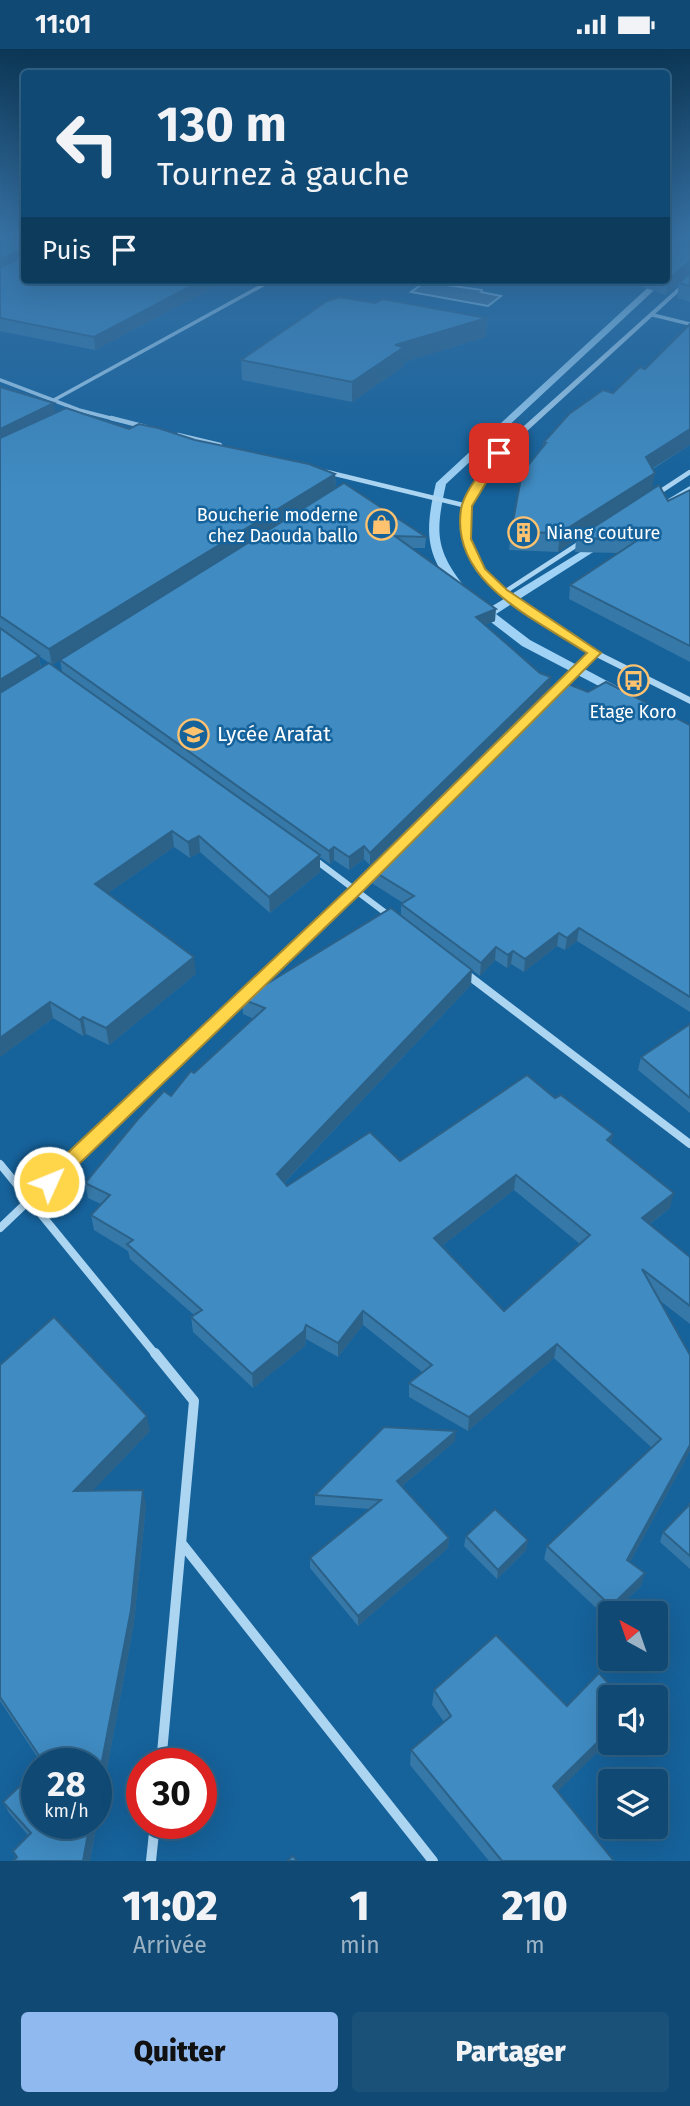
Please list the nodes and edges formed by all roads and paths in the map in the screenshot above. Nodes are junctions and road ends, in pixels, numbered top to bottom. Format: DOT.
graph roads {
  1 [pos="198,321"];
  2 [pos="647,321"];
  3 [pos="0,380"];
  4 [pos="54,400"];
  5 [pos="79,410"];
  6 [pos="68,416"];
  7 [pos="159,430"];
  8 [pos="172,433"];
  9 [pos="225,447"];
  10 [pos="317,470"];
  11 [pos="690,472"];
  12 [pos="357,479"];
  13 [pos="345,487"];
  14 [pos="643,502"];
  15 [pos="467,506"];
  16 [pos="585,540"];
  17 [pos="503,593"];
  18 [pos="595,653"];
  19 [pos="557,691"];
  20 [pos="690,701"];
  21 [pos="311,857"];
  22 [pos="385,861"];
  23 [pos="356,890"];
  24 [pos="401,923"];
  25 [pos="456,966"];
  26 [pos="690,1144"];
  27 [pos="0,1164"];
  28 [pos="29,1200"];
  29 [pos="0,1228"];
  30 [pos="183,1544"];
  31 [pos="163,1748"];
  32 [pos="154,1839"];
  33 [pos="152,1861"];
  34 [pos="433,1861"];
  1 -- 4 [label="street"];
  2 -- 15 [label="street"];
  3 -- 4 [label="street"];
  4 -- 5 [label="street"];
  5 -- 6 [label="street"];
  5 -- 7 [label="street"];
  8 -- 9 [label="street"];
  10 -- 12 [label="street"];
  11 -- 14 [label="street"];
  12 -- 13 [label="street"];
  12 -- 15 [label="street"];
  15 -- 17 [label="street"];
  16 -- 17 [label="street"];
  17 -- 18 [label="street"];
  18 -- 19 [label="street"];
  18 -- 20 [label="street"];
  21 -- 23 [label="street"];
  22 -- 23 [label="street"];
  23 -- 24 [label="street"];
  23 -- 28 [label="street"];
  25 -- 26 [label="street"];
  27 -- 28 [label="street"];
  28 -- 29 [label="street"];
  28 -- 30 [label="street"];
  30 -- 31 [label="street"];
  30 -- 34 [label="street"];
  32 -- 33 [label="street"];
}
